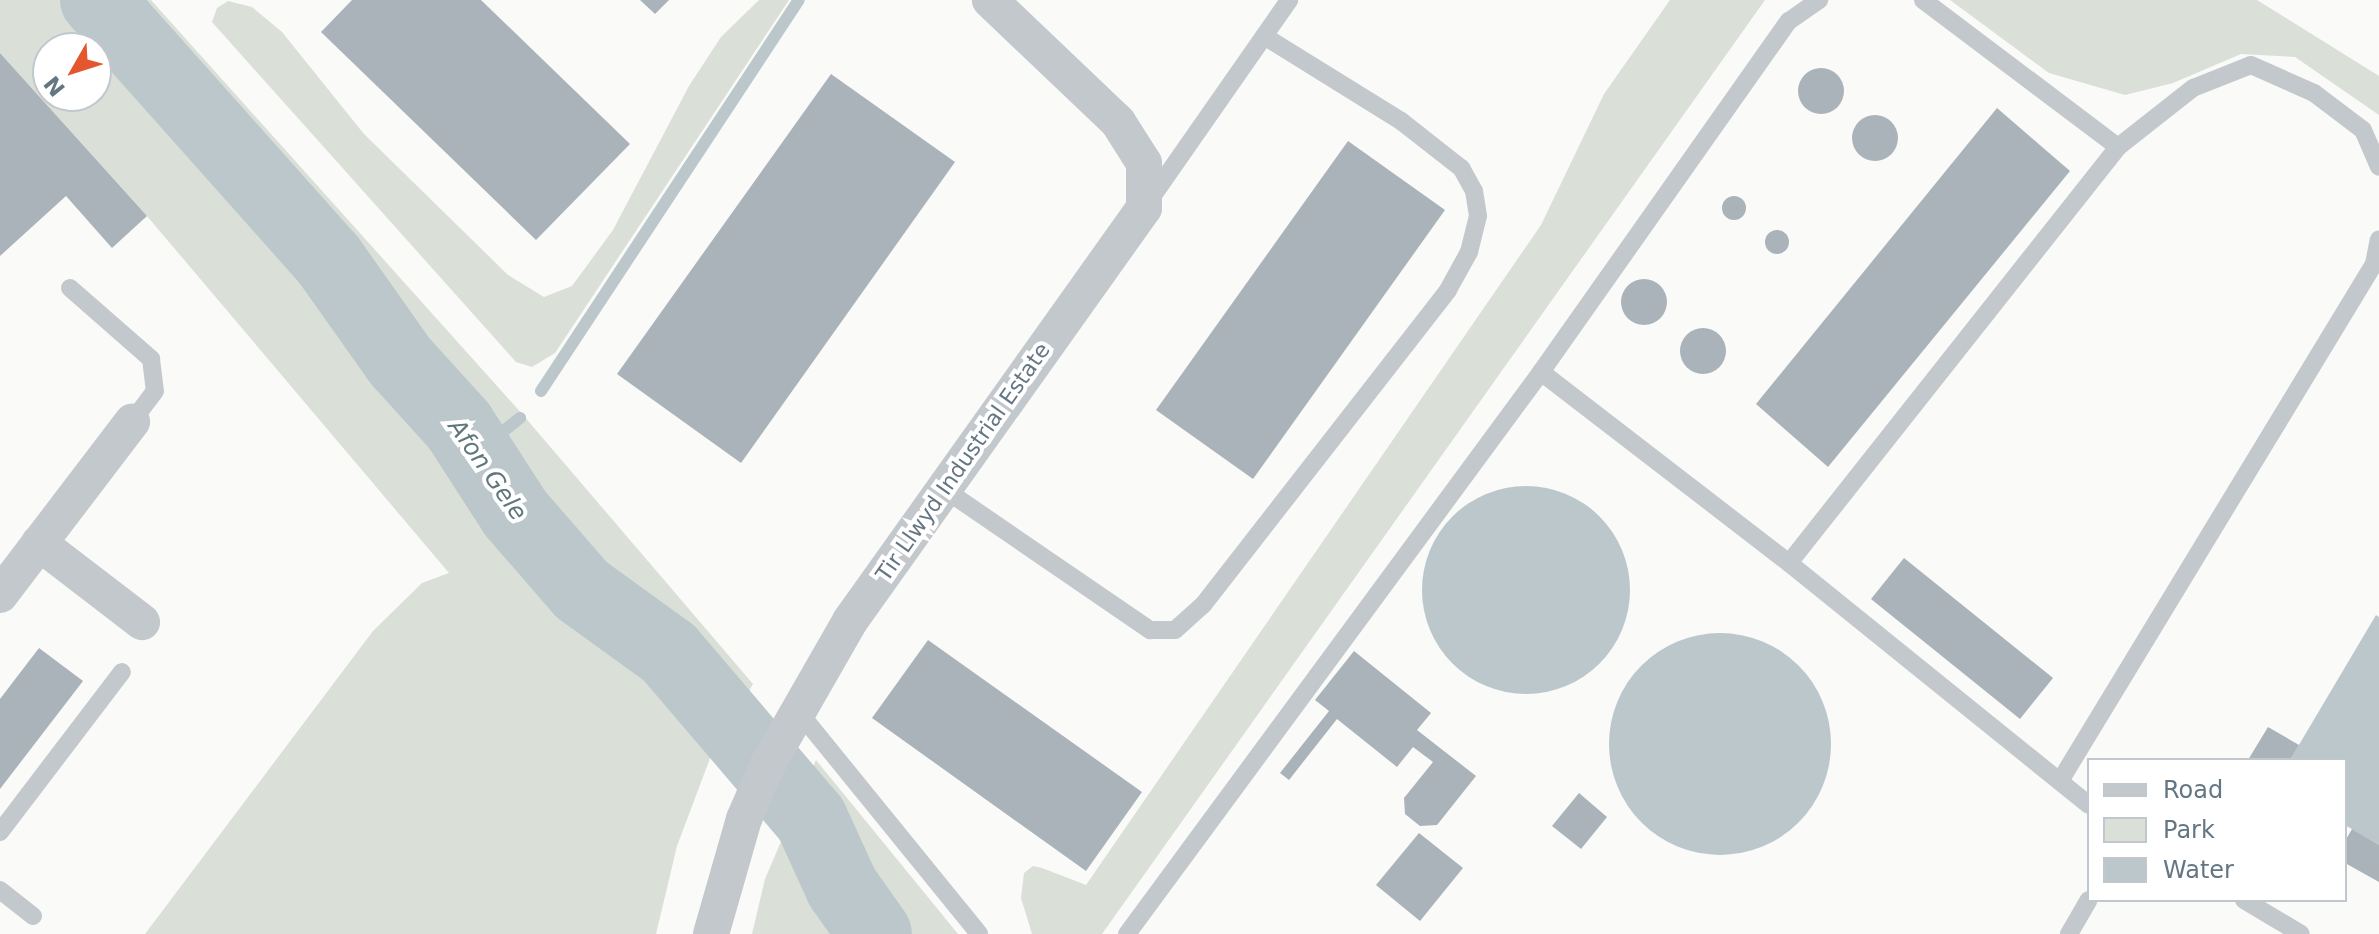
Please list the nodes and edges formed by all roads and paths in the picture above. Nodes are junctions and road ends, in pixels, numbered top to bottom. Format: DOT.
graph roads {
  1 [pos="990,0"];
  2 [pos="1289,0"];
  3 [pos="1819,0"];
  4 [pos="1923,0"];
  5 [pos="1264,36"];
  6 [pos="2118,147"];
  7 [pos="2379,167"];
  8 [pos="1144,208"];
  9 [pos="2379,239"];
  10 [pos="70,288"];
  11 [pos="1541,372"];
  12 [pos="132,422"];
  13 [pos="944,489"];
  14 [pos="39,543"];
  15 [pos="1789,563"];
  16 [pos="0,595"];
  17 [pos="142,622"];
  18 [pos="122,672"];
  19 [pos="795,717"];
  20 [pos="2060,781"];
  21 [pos="2087,803"];
  22 [pos="0,832"];
  23 [pos="0,890"];
  24 [pos="2088,902"];
  25 [pos="2247,902"];
  26 [pos="33,916"];
  27 [pos="711,934"];
  28 [pos="979,934"];
  29 [pos="1127,934"];
  30 [pos="2069,934"];
  31 [pos="2301,934"];
  1 -- 8 [label="street"];
  2 -- 5 [label="lane, Tir Llwyd Industrial Estate"];
  3 -- 11 [label="lane"];
  4 -- 6 [label="lane"];
  5 -- 8 [label="lane, Tir Llwyd Industrial Estate"];
  5 -- 13 [label="lane"];
  6 -- 7 [label="lane"];
  6 -- 15 [label="lane"];
  8 -- 13 [label="street, Tir Llwyd Industrial Estate"];
  9 -- 20 [label="lane"];
  10 -- 12 [label="lane"];
  11 -- 15 [label="lane"];
  11 -- 29 [label="lane"];
  12 -- 14 [label="street"];
  13 -- 19 [label="street, Tir Llwyd Industrial Estate"];
  14 -- 16 [label="street"];
  14 -- 17 [label="street"];
  15 -- 20 [label="lane"];
  18 -- 22 [label="lane"];
  19 -- 27 [label="street, Tir Llwyd Industrial Estate"];
  19 -- 28 [label="lane"];
  20 -- 21 [label="lane"];
  23 -- 26 [label="lane"];
  24 -- 30 [label="lane"];
  25 -- 31 [label="lane"];
}
